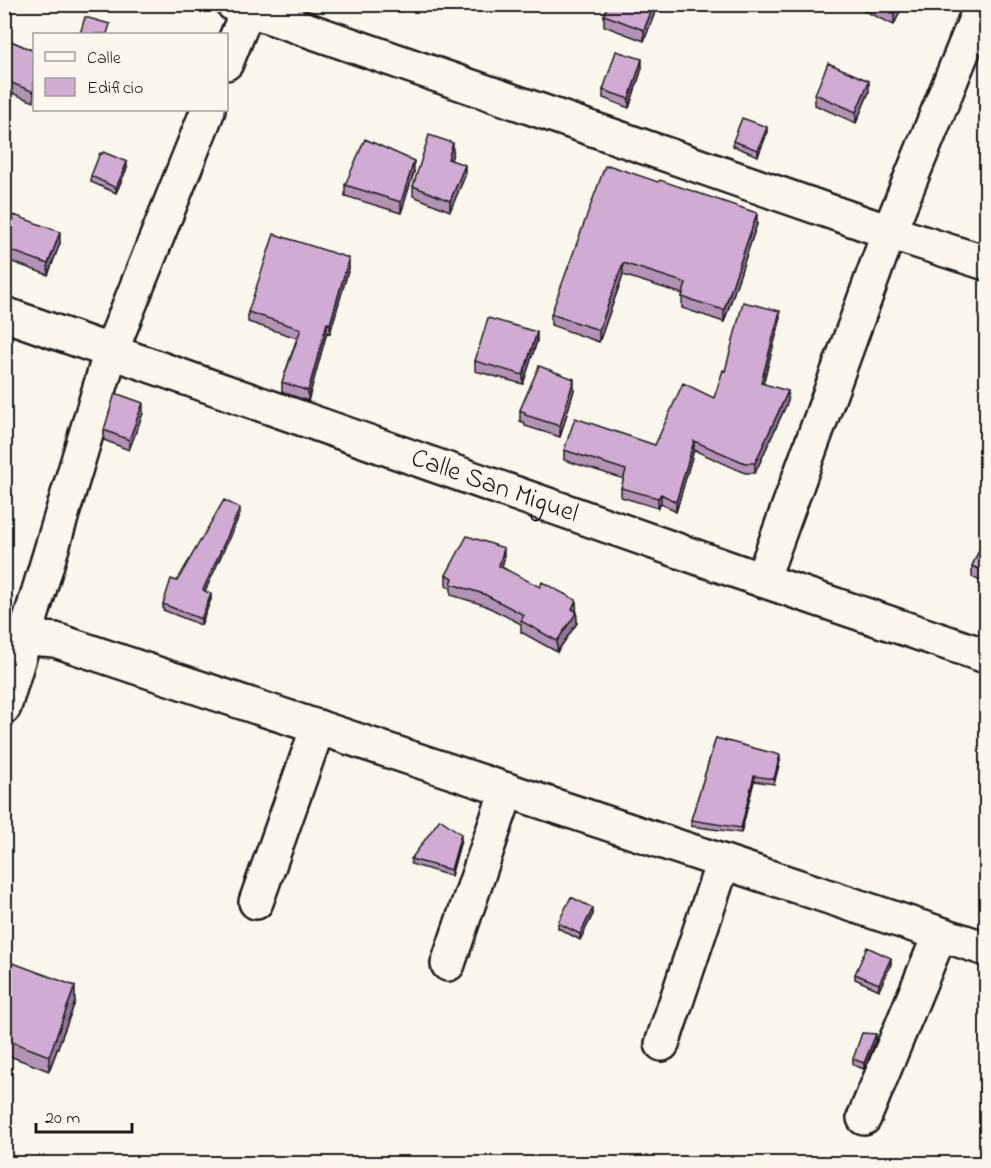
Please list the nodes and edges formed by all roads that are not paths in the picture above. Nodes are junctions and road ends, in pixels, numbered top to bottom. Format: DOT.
graph roads {
  1 [pos="982,4"];
  2 [pos="244,6"];
  3 [pos="228,57"];
  4 [pos="208,111"];
  5 [pos="889,232"];
  6 [pos="987,263"];
  7 [pos="4,314"];
  8 [pos="111,351"];
  9 [pos="762,580"];
  10 [pos="15,637"];
  11 [pos="987,656"];
  12 [pos="4,707"];
  13 [pos="318,727"];
  14 [pos="507,790"];
  15 [pos="723,862"];
  16 [pos="256,902"];
  17 [pos="940,934"];
  18 [pos="987,949"];
  19 [pos="448,964"];
  20 [pos="662,1044"];
  21 [pos="864,1118"];
  1 -- 5 [label="street"];
  2 -- 3 [label="street"];
  2 -- 5 [label="street"];
  4 -- 8 [label="street"];
  5 -- 6 [label="street"];
  5 -- 9 [label="street"];
  7 -- 8 [label="street, Calle San Miguel"];
  8 -- 9 [label="street, Calle San Miguel"];
  8 -- 10 [label="street"];
  9 -- 11 [label="street, Calle San Miguel"];
  10 -- 12 [label="street"];
  10 -- 13 [label="street"];
  13 -- 14 [label="street"];
  13 -- 16 [label="street"];
  14 -- 15 [label="street"];
  14 -- 19 [label="street"];
  15 -- 17 [label="street"];
  15 -- 20 [label="street"];
  17 -- 18 [label="street"];
  17 -- 21 [label="street"];
}
